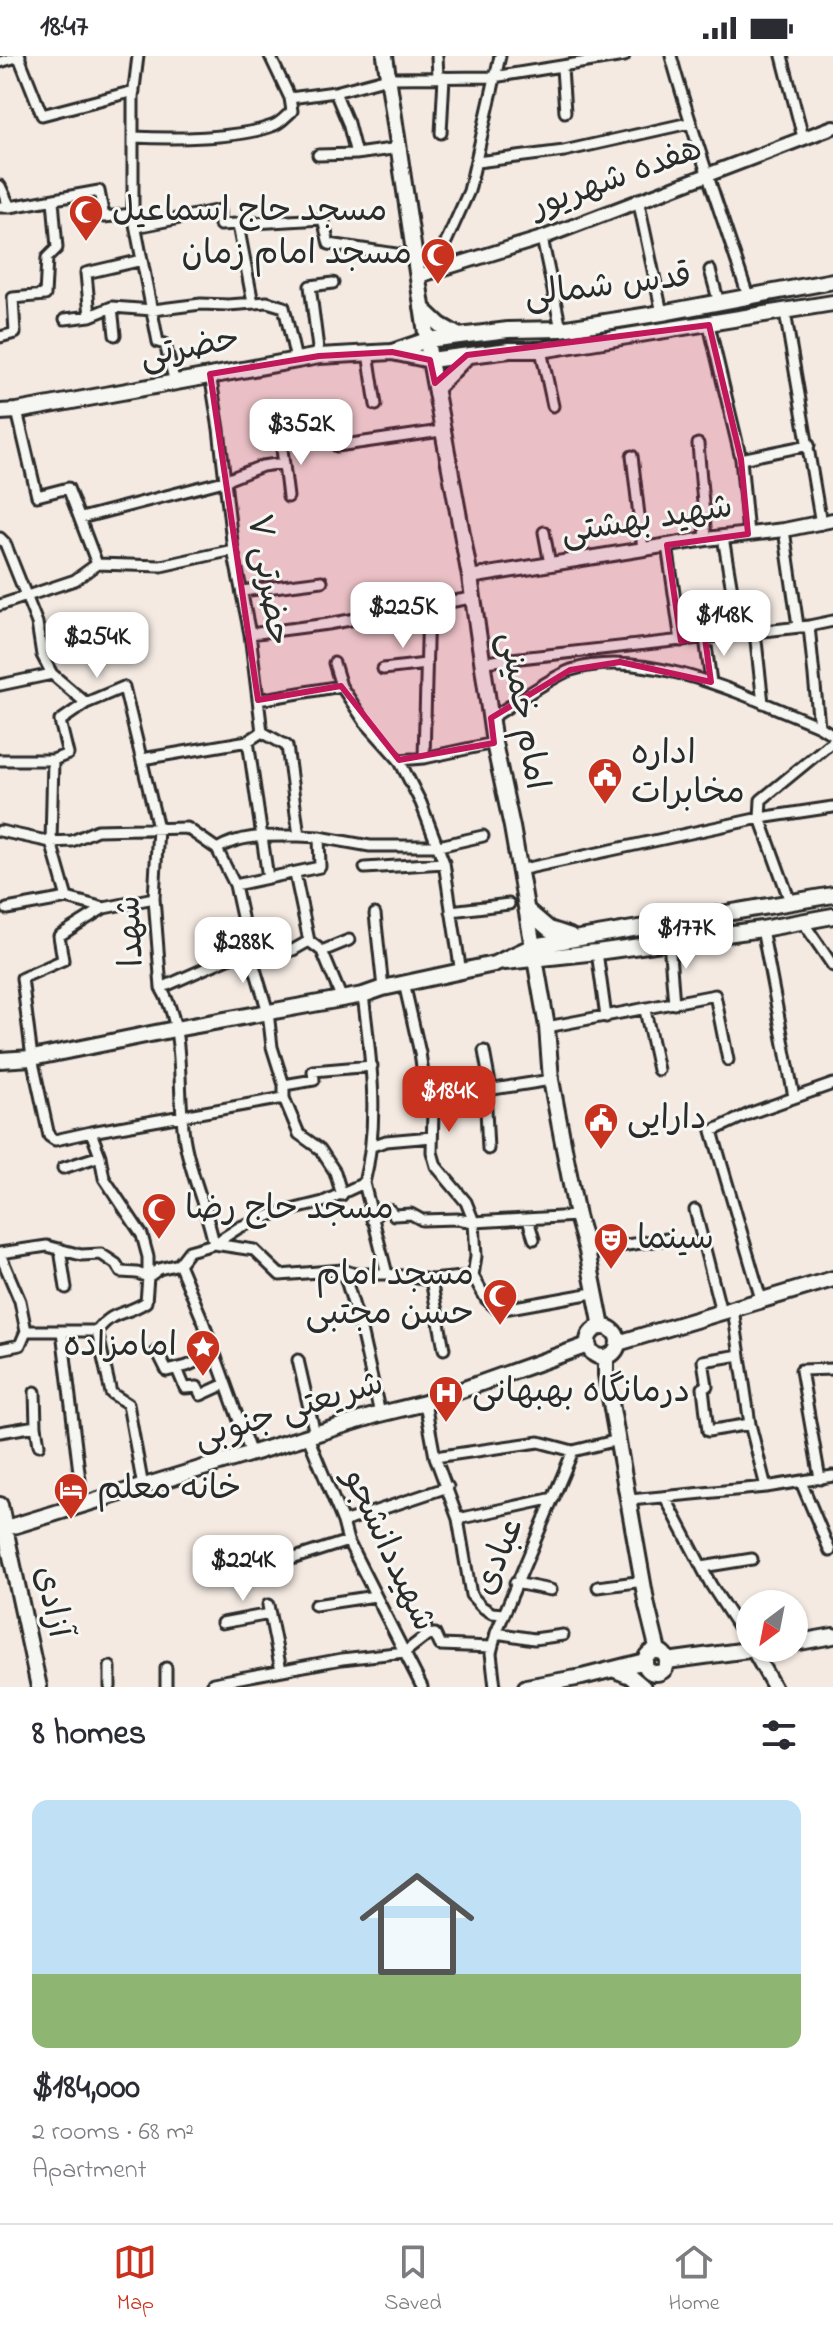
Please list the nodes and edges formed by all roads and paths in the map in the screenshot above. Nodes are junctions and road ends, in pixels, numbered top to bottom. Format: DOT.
graph roads {
  1 [pos="19,56"];
  2 [pos="138,56"];
  3 [pos="270,56"];
  4 [pos="385,56"];
  5 [pos="437,56"];
  6 [pos="500,56"];
  7 [pos="624,56"];
  8 [pos="671,56"];
  9 [pos="782,56"];
  10 [pos="0,62"];
  11 [pos="562,68"];
  12 [pos="441,77"];
  13 [pos="493,77"];
  14 [pos="388,78"];
  15 [pos="134,91"];
  16 [pos="335,92"];
  17 [pos="290,98"];
  18 [pos="565,112"];
  19 [pos="689,123"];
  20 [pos="833,127"];
  21 [pos="441,133"];
  22 [pos="134,137"];
  23 [pos="803,137"];
  24 [pos="399,148"];
  25 [pos="356,154"];
  26 [pos="318,155"];
  27 [pos="477,162"];
  28 [pos="709,175"];
  29 [pos="0,186"];
  30 [pos="638,199"];
  31 [pos="53,200"];
  32 [pos="5,207"];
  33 [pos="133,214"];
  34 [pos="238,225"];
  35 [pos="136,227"];
  36 [pos="542,238"];
  37 [pos="416,257"];
  38 [pos="142,260"];
  39 [pos="710,270"];
  40 [pos="426,273"];
  41 [pos="833,281"];
  42 [pos="333,283"];
  43 [pos="748,296"];
  44 [pos="253,303"];
  45 [pos="719,303"];
  46 [pos="833,303"];
  47 [pos="112,307"];
  48 [pos="422,308"];
  49 [pos="153,310"];
  50 [pos="785,312"];
  51 [pos="662,313"];
  52 [pos="90,316"];
  53 [pos="65,319"];
  54 [pos="709,325"];
  55 [pos="561,329"];
  56 [pos="115,335"];
  57 [pos="0,337"];
  58 [pos="461,337"];
  59 [pos="427,340"];
  60 [pos="541,350"];
  61 [pos="392,352"];
  62 [pos="368,353"];
  63 [pos="467,355"];
  64 [pos="319,356"];
  65 [pos="296,360"];
  66 [pos="430,360"];
  67 [pos="210,374"];
  68 [pos="175,383"];
  69 [pos="436,388"];
  70 [pos="376,405"];
  71 [pos="553,406"];
  72 [pos="17,411"];
  73 [pos="0,412"];
  74 [pos="441,431"];
  75 [pos="281,441"];
  76 [pos="698,444"];
  77 [pos="809,445"];
  78 [pos="337,446"];
  79 [pos="632,456"];
  80 [pos="741,459"];
  81 [pos="284,463"];
  82 [pos="224,481"];
  83 [pos="288,497"];
  84 [pos="81,518"];
  85 [pos="829,525"];
  86 [pos="784,530"];
  87 [pos="544,532"];
  88 [pos="748,534"];
  89 [pos="723,537"];
  90 [pos="0,538"];
  91 [pos="706,539"];
  92 [pos="667,545"];
  93 [pos="643,549"];
  94 [pos="233,550"];
  95 [pos="97,564"];
  96 [pos="550,564"];
  97 [pos="470,577"];
  98 [pos="322,581"];
  99 [pos="242,591"];
  100 [pos="26,595"];
  101 [pos="471,598"];
  102 [pos="0,605"];
  103 [pos="428,605"];
  104 [pos="833,621"];
  105 [pos="803,626"];
  106 [pos="739,632"];
  107 [pos="755,632"];
  108 [pos="250,634"];
  109 [pos="705,638"];
  110 [pos="681,641"];
  111 [pos="484,662"];
  112 [pos="334,663"];
  113 [pos="426,664"];
  114 [pos="383,669"];
  115 [pos="52,674"];
  116 [pos="711,682"];
  117 [pos="0,685"];
  118 [pos="341,686"];
  119 [pos="258,700"];
  120 [pos="86,703"];
  121 [pos="763,703"];
  122 [pos="491,718"];
  123 [pos="819,726"];
  124 [pos="262,732"];
  125 [pos="833,738"];
  126 [pos="248,741"];
  127 [pos="494,743"];
  128 [pos="424,758"];
  129 [pos="142,759"];
  130 [pos="0,760"];
  131 [pos="53,760"];
  132 [pos="399,760"];
  133 [pos="833,807"];
  134 [pos="760,818"];
  135 [pos="158,828"];
  136 [pos="0,831"];
  137 [pos="262,836"];
  138 [pos="299,836"];
  139 [pos="483,836"];
  140 [pos="319,837"];
  141 [pos="51,842"];
  142 [pos="439,846"];
  143 [pos="217,849"];
  144 [pos="444,863"];
  145 [pos="365,868"];
  146 [pos="519,870"];
  147 [pos="295,874"];
  148 [pos="268,878"];
  149 [pos="235,885"];
  150 [pos="833,895"];
  151 [pos="67,898"];
  152 [pos="154,898"];
  153 [pos="509,904"];
  154 [pos="791,904"];
  155 [pos="104,908"];
  156 [pos="526,908"];
  157 [pos="7,909"];
  158 [pos="451,911"];
  159 [pos="375,914"];
  160 [pos="833,916"];
  161 [pos="803,922"];
  162 [pos="762,929"];
  163 [pos="579,937"];
  164 [pos="349,940"];
  165 [pos="309,941"];
  166 [pos="669,941"];
  167 [pos="249,949"];
  168 [pos="322,951"];
  169 [pos="597,952"];
  170 [pos="534,953"];
  171 [pos="833,966"];
  172 [pos="461,973"];
  173 [pos="404,983"];
  174 [pos="161,988"];
  175 [pos="383,988"];
  176 [pos="363,995"];
  177 [pos="342,999"];
  178 [pos="674,1004"];
  179 [pos="645,1010"];
  180 [pos="268,1012"];
  181 [pos="606,1017"];
  182 [pos="547,1027"];
  183 [pos="175,1029"];
  184 [pos="484,1051"];
  185 [pos="32,1058"];
  186 [pos="0,1060"];
  187 [pos="728,1060"];
  188 [pos="372,1066"];
  189 [pos="658,1070"];
  190 [pos="551,1080"];
  191 [pos="833,1084"];
  192 [pos="284,1085"];
  193 [pos="488,1089"];
  194 [pos="794,1097"];
  195 [pos="284,1098"];
  196 [pos="430,1099"];
  197 [pos="182,1115"];
  198 [pos="91,1132"];
  199 [pos="432,1137"];
  200 [pos="372,1146"];
  201 [pos="488,1149"];
  202 [pos="100,1156"];
  203 [pos="63,1168"];
  204 [pos="364,1183"];
  205 [pos="342,1195"];
  206 [pos="695,1210"];
  207 [pos="577,1216"];
  208 [pos="372,1220"];
  209 [pos="528,1220"];
  210 [pos="474,1222"];
  211 [pos="534,1239"];
  212 [pos="667,1239"];
  213 [pos="214,1244"];
  214 [pos="60,1249"];
  215 [pos="587,1251"];
  216 [pos="0,1253"];
  217 [pos="179,1264"];
  218 [pos="343,1270"];
  219 [pos="387,1274"];
  220 [pos="473,1276"];
  221 [pos="148,1277"];
  222 [pos="833,1279"];
  223 [pos="431,1280"];
  224 [pos="66,1288"];
  225 [pos="593,1293"];
  226 [pos="761,1299"];
  227 [pos="727,1310"];
  228 [pos="602,1327"];
  229 [pos="26,1331"];
  230 [pos="62,1331"];
  231 [pos="97,1331"];
  232 [pos="618,1343"];
  233 [pos="588,1345"];
  234 [pos="0,1349"];
  235 [pos="444,1349"];
  236 [pos="157,1351"];
  237 [pos="213,1354"];
  238 [pos="740,1355"];
  239 [pos="606,1357"];
  240 [pos="298,1360"];
  241 [pos="177,1369"];
  242 [pos="833,1369"];
  243 [pos="225,1384"];
  244 [pos="35,1392"];
  245 [pos="425,1403"];
  246 [pos="380,1414"];
  247 [pos="750,1424"];
  248 [pos="36,1426"];
  249 [pos="0,1432"];
  250 [pos="311,1436"];
  251 [pos="618,1440"];
  252 [pos="39,1445"];
  253 [pos="573,1451"];
  254 [pos="251,1454"];
  255 [pos="435,1457"];
  256 [pos="833,1476"];
  257 [pos="820,1479"];
  258 [pos="801,1482"];
  259 [pos="143,1487"];
  260 [pos="448,1487"];
  261 [pos="766,1487"];
  262 [pos="665,1497"];
  263 [pos="554,1498"];
  264 [pos="630,1500"];
  265 [pos="0,1505"];
  266 [pos="83,1505"];
  267 [pos="458,1519"];
  268 [pos="343,1522"];
  269 [pos="3,1530"];
  270 [pos="348,1541"];
  271 [pos="830,1551"];
  272 [pos="752,1559"];
  273 [pos="279,1563"];
  274 [pos="702,1567"];
  275 [pos="644,1581"];
  276 [pos="515,1583"];
  277 [pos="598,1587"];
  278 [pos="551,1590"];
  279 [pos="375,1596"];
  280 [pos="315,1605"];
  281 [pos="503,1614"];
  282 [pos="736,1620"];
  283 [pos="222,1623"];
  284 [pos="425,1623"];
  285 [pos="496,1633"];
  286 [pos="427,1635"];
  287 [pos="563,1635"];
  288 [pos="833,1636"];
  289 [pos="808,1640"];
  290 [pos="492,1647"];
  291 [pos="736,1651"];
  292 [pos="405,1652"];
  293 [pos="662,1661"];
  294 [pos="761,1662"];
  295 [pos="110,1667"];
  296 [pos="166,1668"];
  297 [pos="281,1670"];
  298 [pos="615,1670"];
  299 [pos="213,1683"];
  300 [pos="39,1687"];
  301 [pos="110,1687"];
  302 [pos="166,1687"];
  303 [pos="422,1687"];
  304 [pos="495,1687"];
  305 [pos="526,1687"];
  306 [pos="643,1687"];
  307 [pos="663,1687"];
  308 [pos="774,1687"];
  1 -- 10 [label="street"];
  1 -- 15 [label="street"];
  2 -- 15 [label="street"];
  3 -- 17 [label="street"];
  4 -- 14 [label="main road, امام خمینی"];
  5 -- 12 [label="street"];
  6 -- 13 [label="street"];
  7 -- 11 [label="street"];
  8 -- 19 [label="street"];
  9 -- 23 [label="street"];
  11 -- 13 [label="street"];
  11 -- 18 [label="street"];
  12 -- 13 [label="street"];
  12 -- 14 [label="street"];
  12 -- 21 [label="street"];
  13 -- 27 [label="street"];
  14 -- 16 [label="street"];
  14 -- 24 [label="main road, امام خمینی"];
  15 -- 22 [label="street"];
  16 -- 17 [label="street"];
  16 -- 25 [label="street"];
  17 -- 22 [label="street"];
  19 -- 27 [label="street"];
  19 -- 28 [label="street"];
  20 -- 23 [label="street, هفده شهریور"];
  22 -- 33 [label="street"];
  23 -- 28 [label="street, هفده شهریور"];
  24 -- 25 [label="street"];
  24 -- 37 [label="main road, امام خمینی"];
  25 -- 26 [label="street"];
  27 -- 40 [label="street"];
  28 -- 30 [label="street, هفده شهریور"];
  28 -- 43 [label="street"];
  29 -- 32 [label="street"];
  30 -- 36 [label="street, هفده شهریور"];
  30 -- 51 [label="street"];
  31 -- 32 [label="street"];
  31 -- 33 [label="street"];
  31 -- 57 [label="street"];
  33 -- 35 [label="street"];
  34 -- 35 [label="street"];
  34 -- 37 [label="street"];
  34 -- 44 [label="street"];
  35 -- 38 [label="street"];
  36 -- 40 [label="street, هفده شهریور"];
  36 -- 55 [label="street"];
  37 -- 40 [label="main road, امام خمینی"];
  38 -- 49 [label="street"];
  38 -- 52 [label="street"];
  39 -- 45 [label="street"];
  40 -- 48 [label="main road, امام خمینی"];
  41 -- 43 [label="main road, قدس شمالی"];
  42 -- 64 [label="street"];
  43 -- 45 [label="main road, قدس شمالی"];
  44 -- 49 [label="street"];
  44 -- 65 [label="street"];
  45 -- 51 [label="main road, قدس شمالی"];
  46 -- 50 [label="main road, قدس شمالی"];
  47 -- 49 [label="street"];
  47 -- 52 [label="street"];
  47 -- 56 [label="street"];
  48 -- 58 [label="main road"];
  48 -- 59 [label="main road, امام خمینی"];
  49 -- 68 [label="street"];
  50 -- 54 [label="main road, قدس شمالی"];
  50 -- 77 [label="street"];
  51 -- 55 [label="main road, قدس شمالی"];
  52 -- 53 [label="street"];
  54 -- 60 [label="main road, قدس شمالی"];
  54 -- 80 [label="street"];
  55 -- 58 [label="main road, قدس شمالی"];
  58 -- 59 [label="main road, قدس شمالی"];
  59 -- 61 [label="main road, قدس شمالی"];
  59 -- 66 [label="main road, امام خمینی"];
  60 -- 63 [label="main road, قدس شمالی"];
  60 -- 71 [label="street"];
  61 -- 62 [label="main road, حضرتی"];
  61 -- 66 [label="main road, قدس شمالی"];
  62 -- 64 [label="main road, حضرتی"];
  62 -- 70 [label="street"];
  63 -- 66 [label="main road, قدس شمالی"];
  63 -- 69 [label="main road"];
  64 -- 65 [label="main road, حضرتی"];
  65 -- 67 [label="main road, حضرتی"];
  66 -- 69 [label="main road, امام خمینی"];
  67 -- 68 [label="main road, حضرتی"];
  67 -- 82 [label="street, حضرتی ۷"];
  68 -- 72 [label="main road, حضرتی"];
  69 -- 74 [label="main road, امام خمینی"];
  72 -- 73 [label="main road, حضرتی"];
  72 -- 84 [label="street"];
  74 -- 78 [label="street"];
  74 -- 97 [label="main road, امام خمینی"];
  75 -- 81 [label="street"];
  76 -- 91 [label="street"];
  77 -- 80 [label="street"];
  77 -- 85 [label="street"];
  79 -- 93 [label="street"];
  80 -- 88 [label="street"];
  81 -- 82 [label="street"];
  81 -- 83 [label="street"];
  82 -- 84 [label="street"];
  82 -- 94 [label="street, حضرتی ۷"];
  84 -- 95 [label="street"];
  85 -- 86 [label="street, شهید بهشتی"];
  86 -- 88 [label="street, شهید بهشتی"];
  86 -- 105 [label="street"];
  87 -- 96 [label="street"];
  88 -- 89 [label="street, شهید بهشتی"];
  89 -- 91 [label="street, شهید بهشتی"];
  89 -- 106 [label="street"];
  90 -- 100 [label="street"];
  91 -- 92 [label="street, شهید بهشتی"];
  92 -- 93 [label="street, شهید بهشتی"];
  92 -- 110 [label="street"];
  93 -- 96 [label="street, شهید بهشتی"];
  94 -- 95 [label="street"];
  94 -- 99 [label="street, حضرتی ۷"];
  95 -- 100 [label="street"];
  96 -- 97 [label="street, شهید بهشتی"];
  97 -- 101 [label="main road, امام خمینی"];
  98 -- 99 [label="street"];
  99 -- 108 [label="street, حضرتی ۷"];
  100 -- 102 [label="street"];
  100 -- 115 [label="street"];
  101 -- 103 [label="street"];
  101 -- 111 [label="main road, امام خمینی"];
  103 -- 108 [label="street"];
  103 -- 113 [label="street"];
  104 -- 105 [label="street"];
  105 -- 107 [label="street"];
  105 -- 123 [label="street"];
  106 -- 107 [label="street"];
  106 -- 109 [label="street"];
  107 -- 121 [label="street"];
  108 -- 119 [label="street, حضرتی ۷"];
  109 -- 110 [label="street"];
  109 -- 116 [label="street"];
  110 -- 111 [label="street"];
  111 -- 122 [label="main road, امام خمینی"];
  112 -- 118 [label="street"];
  113 -- 114 [label="street"];
  113 -- 128 [label="street"];
  115 -- 117 [label="street"];
  115 -- 120 [label="street"];
  116 -- 121 [label="street"];
  116 -- 122 [label="street"];
  118 -- 119 [label="street"];
  118 -- 132 [label="street"];
  119 -- 124 [label="street, حضرتی ۷"];
  120 -- 129 [label="street, شهدا"];
  120 -- 131 [label="street"];
  121 -- 123 [label="street"];
  122 -- 127 [label="main road, امام خمینی"];
  123 -- 125 [label="street"];
  124 -- 126 [label="street"];
  124 -- 138 [label="street"];
  125 -- 134 [label="street"];
  126 -- 129 [label="street"];
  126 -- 137 [label="street"];
  127 -- 128 [label="street"];
  127 -- 146 [label="main road, امام خمینی"];
  128 -- 132 [label="street"];
  129 -- 135 [label="street, شهدا"];
  130 -- 131 [label="street"];
  131 -- 141 [label="street"];
  132 -- 142 [label="street"];
  133 -- 134 [label="street"];
  134 -- 146 [label="street"];
  134 -- 154 [label="street"];
  135 -- 141 [label="street"];
  135 -- 143 [label="street"];
  135 -- 152 [label="street, شهدا"];
  136 -- 141 [label="street"];
  137 -- 138 [label="street"];
  137 -- 143 [label="street"];
  137 -- 148 [label="street"];
  138 -- 140 [label="street"];
  139 -- 142 [label="street"];
  140 -- 142 [label="street"];
  140 -- 147 [label="street"];
  141 -- 151 [label="street"];
  142 -- 144 [label="street"];
  143 -- 149 [label="street"];
  144 -- 145 [label="street"];
  144 -- 158 [label="street"];
  146 -- 156 [label="main road, امام خمینی"];
  147 -- 148 [label="street"];
  147 -- 165 [label="street"];
  148 -- 149 [label="street"];
  149 -- 167 [label="street"];
  150 -- 154 [label="main road"];
  151 -- 155 [label="street"];
  151 -- 157 [label="street"];
  152 -- 155 [label="street"];
  152 -- 174 [label="street, شهدا"];
  153 -- 158 [label="street"];
  154 -- 163 [label="main road"];
  155 -- 185 [label="street"];
  156 -- 163 [label="main road"];
  156 -- 170 [label="main road, امام خمینی"];
  158 -- 172 [label="street"];
  159 -- 175 [label="street"];
  160 -- 161 [label="main road"];
  161 -- 162 [label="main road"];
  161 -- 171 [label="street"];
  162 -- 166 [label="main road"];
  162 -- 194 [label="street"];
  163 -- 170 [label="main road"];
  164 -- 168 [label="street"];
  165 -- 167 [label="street"];
  165 -- 168 [label="street"];
  166 -- 169 [label="main road"];
  166 -- 178 [label="street"];
  167 -- 174 [label="street"];
  167 -- 180 [label="street"];
  168 -- 177 [label="street"];
  169 -- 170 [label="main road"];
  169 -- 181 [label="street"];
  170 -- 172 [label="main road"];
  170 -- 182 [label="main road, امام خمینی"];
  172 -- 173 [label="main road"];
  173 -- 175 [label="main road"];
  173 -- 196 [label="street"];
  174 -- 183 [label="street, شهدا"];
  175 -- 176 [label="main road"];
  176 -- 177 [label="main road"];
  176 -- 188 [label="street"];
  177 -- 180 [label="main road"];
  178 -- 179 [label="street"];
  178 -- 187 [label="street"];
  179 -- 181 [label="street"];
  179 -- 189 [label="street"];
  180 -- 183 [label="main road"];
  180 -- 192 [label="street"];
  181 -- 182 [label="street"];
  182 -- 190 [label="main road, امام خمینی"];
  183 -- 185 [label="main road"];
  183 -- 197 [label="street, شهدا"];
  184 -- 193 [label="street"];
  185 -- 186 [label="main road"];
  185 -- 198 [label="street"];
  188 -- 192 [label="street"];
  188 -- 200 [label="street"];
  190 -- 193 [label="street"];
  190 -- 207 [label="main road, امام خمینی"];
  191 -- 194 [label="street"];
  192 -- 195 [label="street"];
  193 -- 196 [label="street"];
  193 -- 201 [label="street"];
  194 -- 226 [label="street"];
  195 -- 197 [label="street"];
  195 -- 205 [label="street"];
  196 -- 199 [label="street"];
  197 -- 198 [label="street"];
  197 -- 213 [label="street, شهدا"];
  198 -- 202 [label="street"];
  199 -- 200 [label="street"];
  199 -- 210 [label="street"];
  200 -- 204 [label="street"];
  202 -- 203 [label="street"];
  202 -- 221 [label="street"];
  204 -- 205 [label="street"];
  204 -- 208 [label="street"];
  205 -- 213 [label="street"];
  206 -- 227 [label="street"];
  207 -- 209 [label="street"];
  207 -- 215 [label="main road, امام خمینی"];
  208 -- 210 [label="street"];
  208 -- 219 [label="street"];
  209 -- 210 [label="street"];
  209 -- 211 [label="street"];
  210 -- 220 [label="street"];
  212 -- 215 [label="street"];
  213 -- 217 [label="street"];
  213 -- 218 [label="street"];
  214 -- 216 [label="street"];
  214 -- 221 [label="street"];
  214 -- 224 [label="street"];
  215 -- 225 [label="main road, امام خمینی"];
  216 -- 229 [label="street"];
  217 -- 221 [label="street"];
  217 -- 237 [label="street"];
  218 -- 219 [label="street"];
  218 -- 246 [label="street"];
  219 -- 223 [label="street"];
  220 -- 223 [label="street"];
  220 -- 225 [label="street"];
  221 -- 231 [label="street"];
  222 -- 226 [label="main road"];
  223 -- 235 [label="street"];
  225 -- 228 [label="main road, امام خمینی"];
  226 -- 227 [label="main road"];
  227 -- 232 [label="main road"];
  227 -- 238 [label="street"];
  228 -- 232 [label="main road"];
  228 -- 233 [label="main road"];
  229 -- 230 [label="street"];
  229 -- 234 [label="street"];
  230 -- 231 [label="street"];
  230 -- 266 [label="street"];
  231 -- 259 [label="street"];
  232 -- 239 [label="main road"];
  233 -- 239 [label="main road"];
  233 -- 245 [label="main road, شریعتی جنوبی"];
  236 -- 241 [label="street"];
  237 -- 241 [label="street"];
  237 -- 243 [label="street"];
  238 -- 247 [label="street"];
  238 -- 247 [label="street"];
  239 -- 251 [label="main road"];
  240 -- 250 [label="street, شهیددانشجو"];
  241 -- 243 [label="street"];
  242 -- 257 [label="street"];
  243 -- 254 [label="street"];
  244 -- 248 [label="street"];
  245 -- 246 [label="main road, شریعتی جنوبی"];
  245 -- 255 [label="street"];
  246 -- 250 [label="main road, شریعتی جنوبی"];
  247 -- 261 [label="street"];
  248 -- 249 [label="street"];
  248 -- 252 [label="street"];
  250 -- 254 [label="main road, شریعتی جنوبی"];
  250 -- 268 [label="street, شهیددانشجو"];
  251 -- 253 [label="street"];
  251 -- 264 [label="main road"];
  253 -- 255 [label="street"];
  253 -- 263 [label="street, عبادی"];
  254 -- 259 [label="main road, شریعتی جنوبی"];
  255 -- 260 [label="street"];
  256 -- 257 [label="street"];
  257 -- 258 [label="street"];
  258 -- 261 [label="street"];
  258 -- 271 [label="street"];
  259 -- 266 [label="main road, شریعتی جنوبی"];
  260 -- 267 [label="street"];
  260 -- 268 [label="street"];
  261 -- 262 [label="street"];
  262 -- 264 [label="street"];
  262 -- 274 [label="street"];
  263 -- 267 [label="street"];
  263 -- 276 [label="street, عبادی"];
  264 -- 275 [label="main road"];
  265 -- 269 [label="main road, آزادی"];
  266 -- 269 [label="main road, شریعتی جنوبی"];
  267 -- 281 [label="street"];
  268 -- 270 [label="street, شهیددانشجو"];
  269 -- 300 [label="main road, آزادی"];
  270 -- 273 [label="street"];
  270 -- 279 [label="street, شهیددانشجو"];
  272 -- 274 [label="street"];
  274 -- 282 [label="street"];
  275 -- 277 [label="street"];
  275 -- 293 [label="main road"];
  276 -- 278 [label="street"];
  276 -- 281 [label="street, عبادی"];
  279 -- 280 [label="street"];
  279 -- 292 [label="street, شهیددانشجو"];
  281 -- 285 [label="street, عبادی"];
  283 -- 297 [label="street"];
  284 -- 286 [label="street"];
  285 -- 287 [label="street"];
  285 -- 290 [label="street, عبادی"];
  286 -- 290 [label="street"];
  286 -- 292 [label="street"];
  288 -- 289 [label="main road"];
  290 -- 304 [label="street, عبادی"];
  291 -- 293 [label="main road"];
  292 -- 297 [label="street"];
  292 -- 303 [label="street, شهیددانشجو"];
  293 -- 298 [label="main road"];
  293 -- 307 [label="main road"];
  294 -- 308 [label="street"];
  295 -- 301 [label="street"];
  296 -- 302 [label="street"];
  297 -- 299 [label="street"];
  298 -- 305 [label="main road"];
  298 -- 306 [label="main road"];
}
